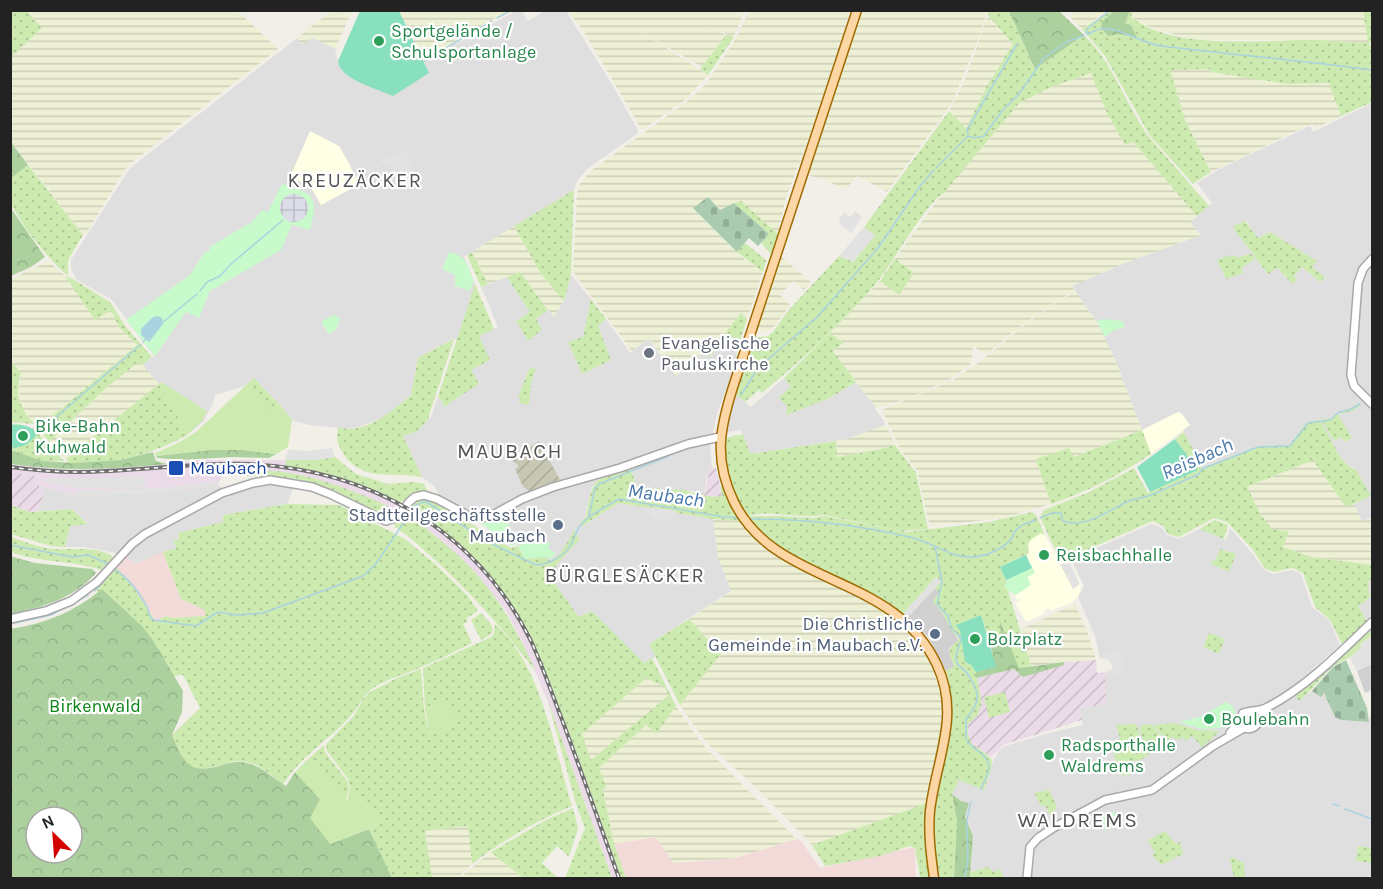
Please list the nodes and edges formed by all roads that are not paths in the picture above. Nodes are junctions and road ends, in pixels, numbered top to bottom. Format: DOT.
graph roads {
  1 [pos="857,10"];
  2 [pos="1372,259"];
  3 [pos="1372,404"];
  4 [pos="720,437"];
  5 [pos="10,619"];
  6 [pos="1372,622"];
  7 [pos="1266,708"];
  8 [pos="1254,712"];
  9 [pos="1258,721"];
  10 [pos="1242,725"];
  11 [pos="934,879"];
  12 [pos="1027,879"];
  1 -- 4 [label="main road"];
  2 -- 3 [label="street"];
  4 -- 5 [label="street"];
  4 -- 11 [label="main road"];
  6 -- 7 [label="street"];
  7 -- 8 [label="street"];
  7 -- 9 [label="street"];
  8 -- 9 [label="street"];
  8 -- 10 [label="street"];
  9 -- 10 [label="street"];
  10 -- 12 [label="street"];
}
